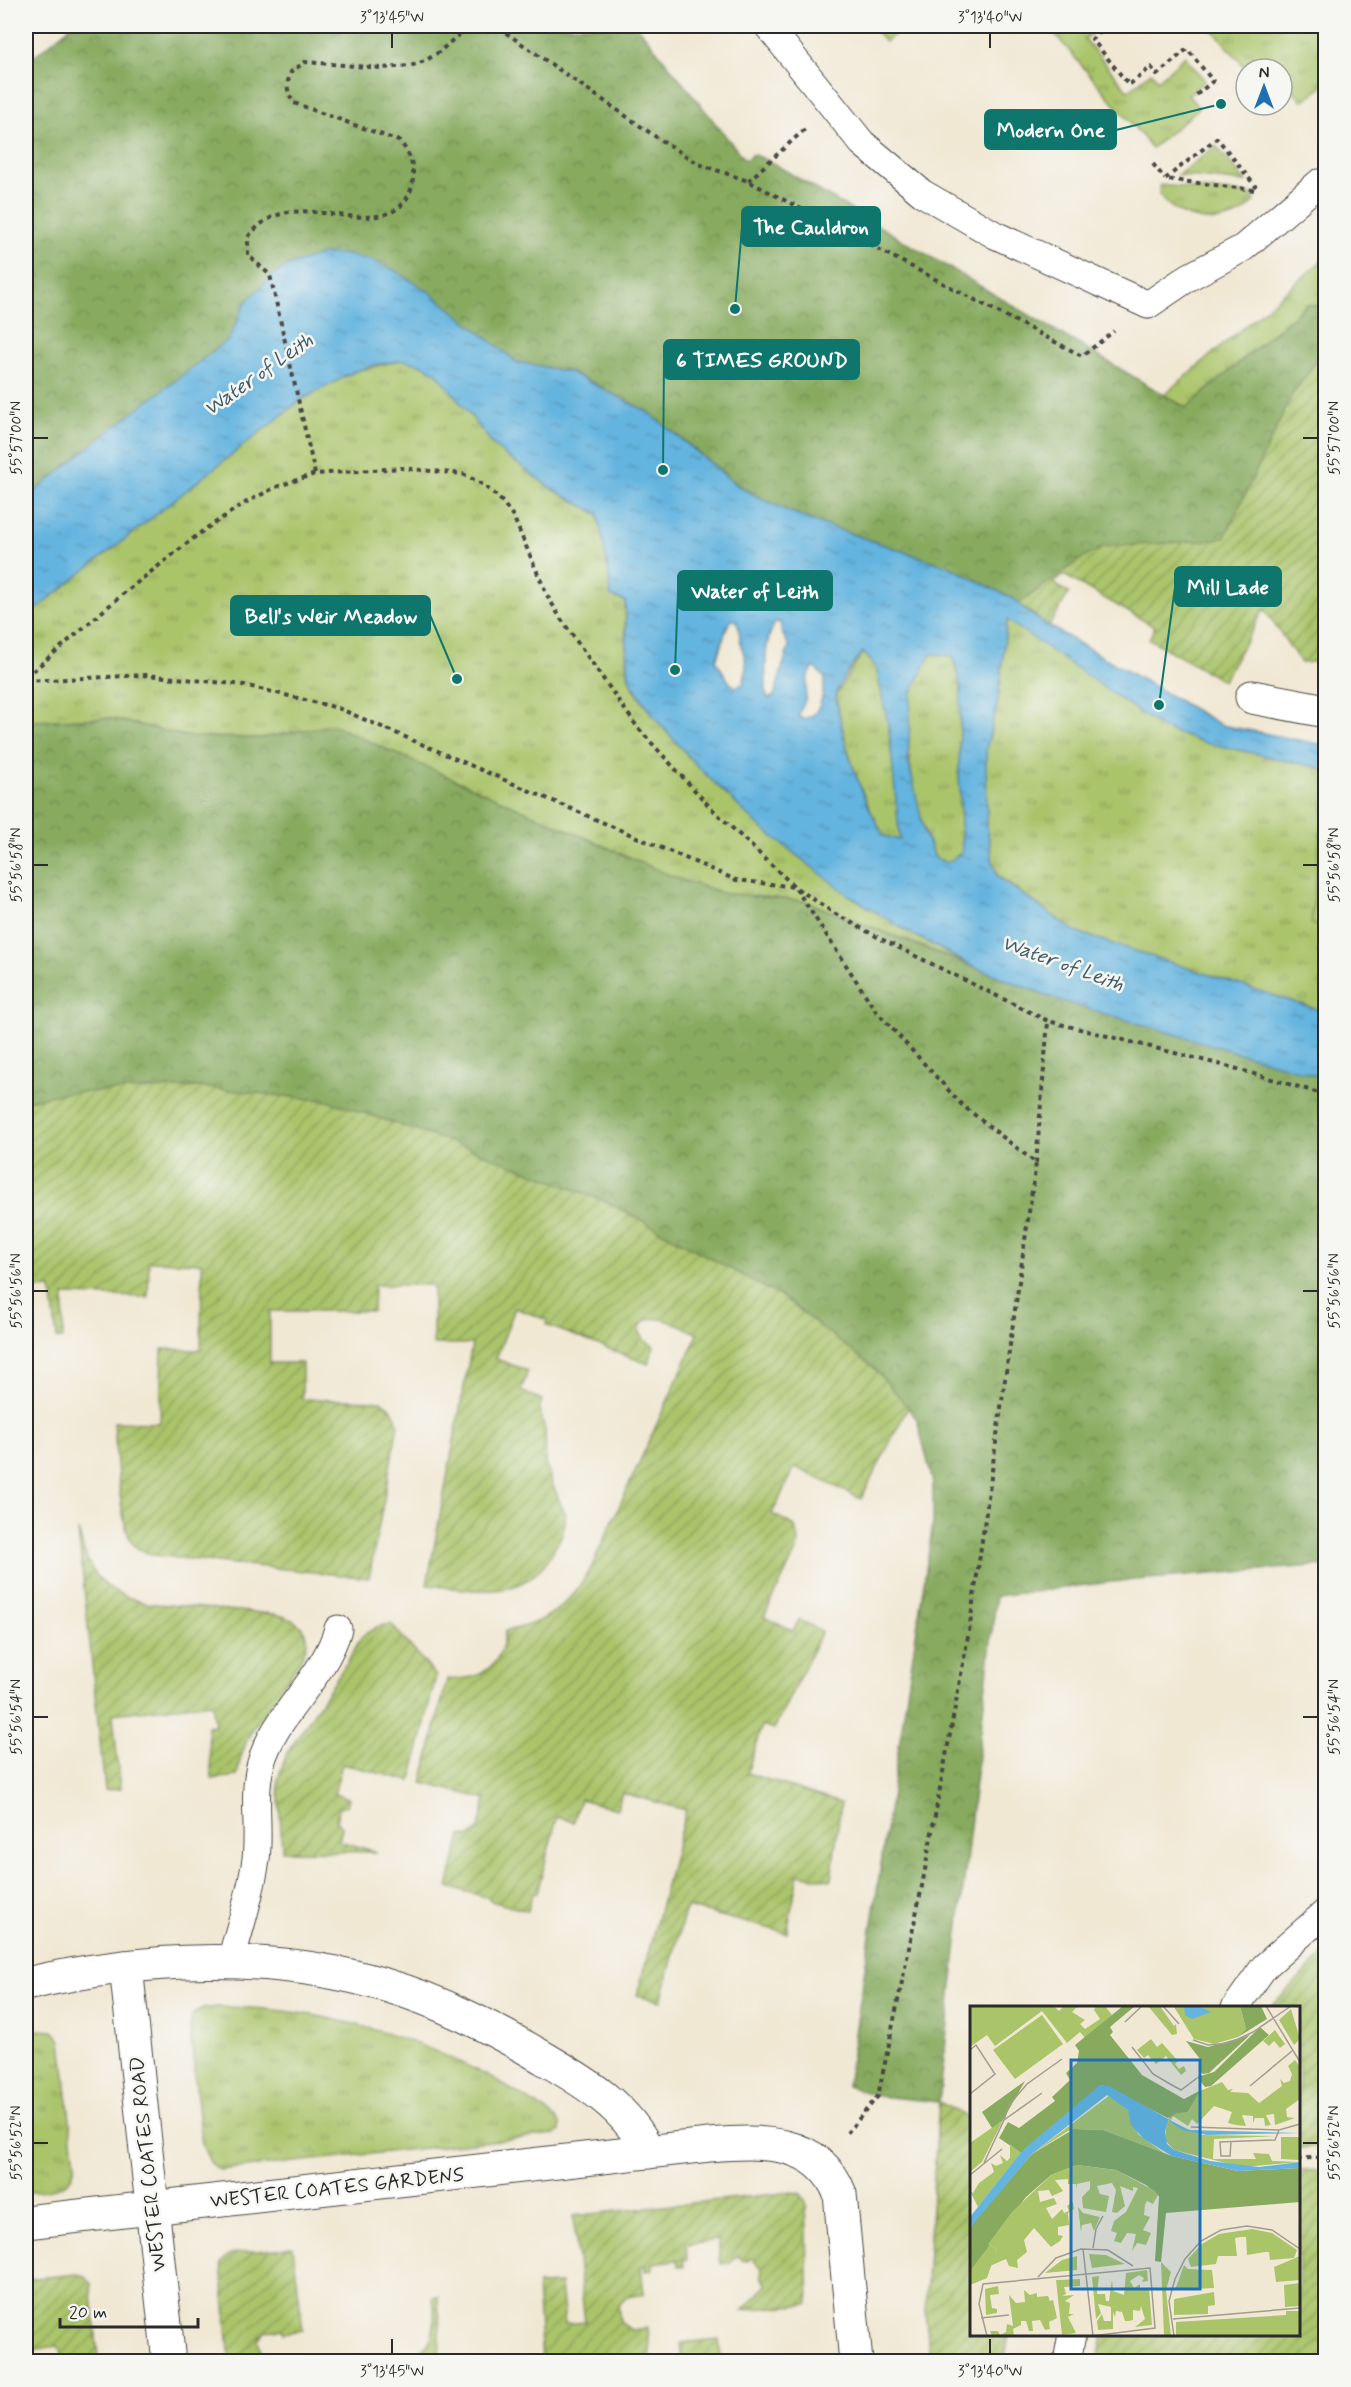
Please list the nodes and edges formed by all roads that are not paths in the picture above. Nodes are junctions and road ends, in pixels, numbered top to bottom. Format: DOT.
graph roads {
  1 [pos="768,26"];
  2 [pos="1319,183"];
  3 [pos="1252,697"];
  4 [pos="1326,711"];
  5 [pos="338,1629"];
  6 [pos="1326,1912"];
  7 [pos="231,1961"];
  8 [pos="126,1967"];
  9 [pos="26,1984"];
  10 [pos="1236,2006"];
  11 [pos="648,2152"];
  12 [pos="152,2208"];
  13 [pos="26,2222"];
  14 [pos="1072,2336"];
  15 [pos="169,2361"];
  16 [pos="856,2361"];
  17 [pos="1067,2361"];
  1 -- 2 [label="lane"];
  3 -- 4 [label="street"];
  5 -- 7 [label="lane"];
  6 -- 10 [label="lane"];
  7 -- 8 [label="street"];
  7 -- 11 [label="street"];
  8 -- 9 [label="street"];
  8 -- 12 [label="street, WESTER COATES ROAD"];
  11 -- 12 [label="street, WESTER COATES GARDENS"];
  11 -- 16 [label="street, WESTER COATES GARDENS"];
  12 -- 13 [label="street, WESTER COATES GARDENS"];
  12 -- 15 [label="street, WESTER COATES ROAD"];
  14 -- 17 [label="lane"];
}
